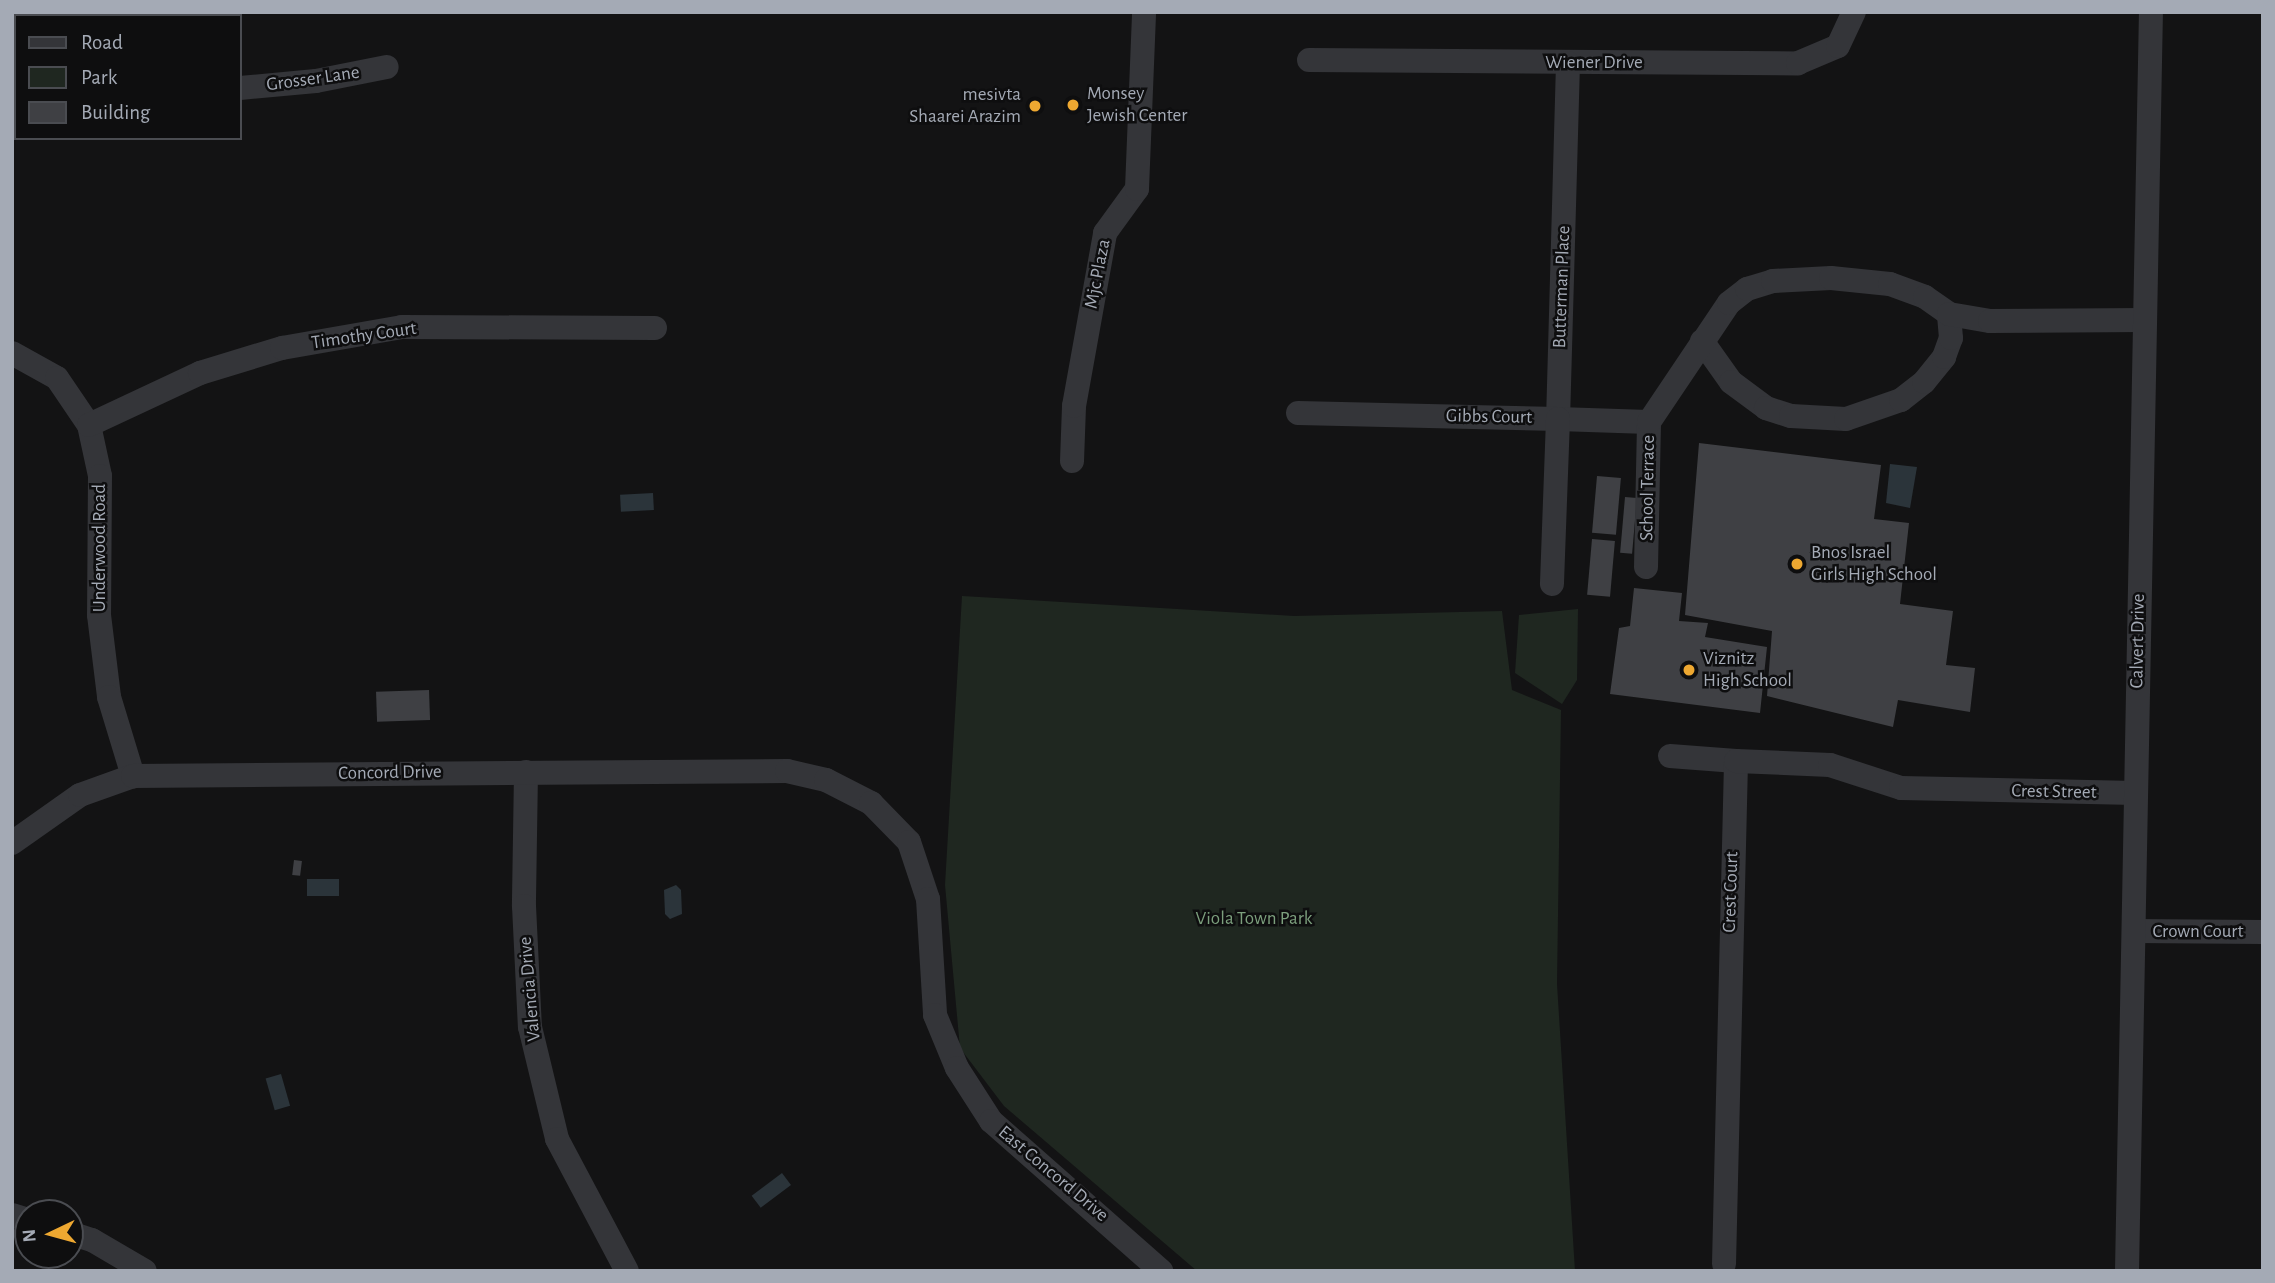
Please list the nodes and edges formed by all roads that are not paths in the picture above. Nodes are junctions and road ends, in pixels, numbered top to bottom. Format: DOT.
graph roads {
  1 [pos="1144,12"];
  2 [pos="1854,12"];
  3 [pos="2151,12"];
  4 [pos="1309,60"];
  5 [pos="1568,63"];
  6 [pos="387,67"];
  7 [pos="242,89"];
  8 [pos="1949,314"];
  9 [pos="2144,320"];
  10 [pos="654,328"];
  11 [pos="1702,341"];
  12 [pos="12,353"];
  13 [pos="1298,413"];
  14 [pos="1558,419"];
  15 [pos="1649,422"];
  16 [pos="89,425"];
  17 [pos="1072,461"];
  18 [pos="1646,567"];
  19 [pos="1552,584"];
  20 [pos="1670,756"];
  21 [pos="1736,761"];
  22 [pos="787,771"];
  23 [pos="526,772"];
  24 [pos="133,776"];
  25 [pos="2135,793"];
  26 [pos="12,843"];
  27 [pos="2134,931"];
  28 [pos="2263,932"];
  29 [pos="84,1237"];
  30 [pos="1724,1264"];
  31 [pos="145,1271"];
  32 [pos="627,1271"];
  33 [pos="1161,1271"];
  34 [pos="2127,1271"];
  1 -- 17 [label="street, Mjc Plaza"];
  2 -- 5 [label="street, Wiener Drive"];
  3 -- 9 [label="street, Calvert Drive"];
  4 -- 5 [label="street, Wiener Drive"];
  5 -- 14 [label="street, Butterman Place"];
  6 -- 7 [label="street, Grosser Lane"];
  8 -- 9 [label="street, School Terrace"];
  8 -- 11 [label="street, School Terrace"];
  8 -- 11 [label="street"];
  9 -- 25 [label="street, Calvert Drive"];
  10 -- 16 [label="street, Timothy Court"];
  11 -- 15 [label="street, School Terrace"];
  12 -- 16 [label="street, Underwood Road"];
  13 -- 14 [label="street, Gibbs Court"];
  14 -- 15 [label="street"];
  14 -- 19 [label="street, Gibbs Court"];
  15 -- 18 [label="street, School Terrace"];
  16 -- 24 [label="street, Underwood Road"];
  20 -- 21 [label="street"];
  21 -- 25 [label="street, Crest Street"];
  21 -- 30 [label="street, Crest Court"];
  22 -- 23 [label="street, Concord Drive"];
  22 -- 33 [label="street, East Concord Drive"];
  23 -- 24 [label="street, Concord Drive"];
  23 -- 32 [label="street, Valencia Drive"];
  24 -- 26 [label="street, Concord Drive"];
  25 -- 27 [label="street, Calvert Drive"];
  27 -- 28 [label="street, Crown Court"];
  27 -- 34 [label="street, Calvert Drive"];
  29 -- 31 [label="street"];
}
